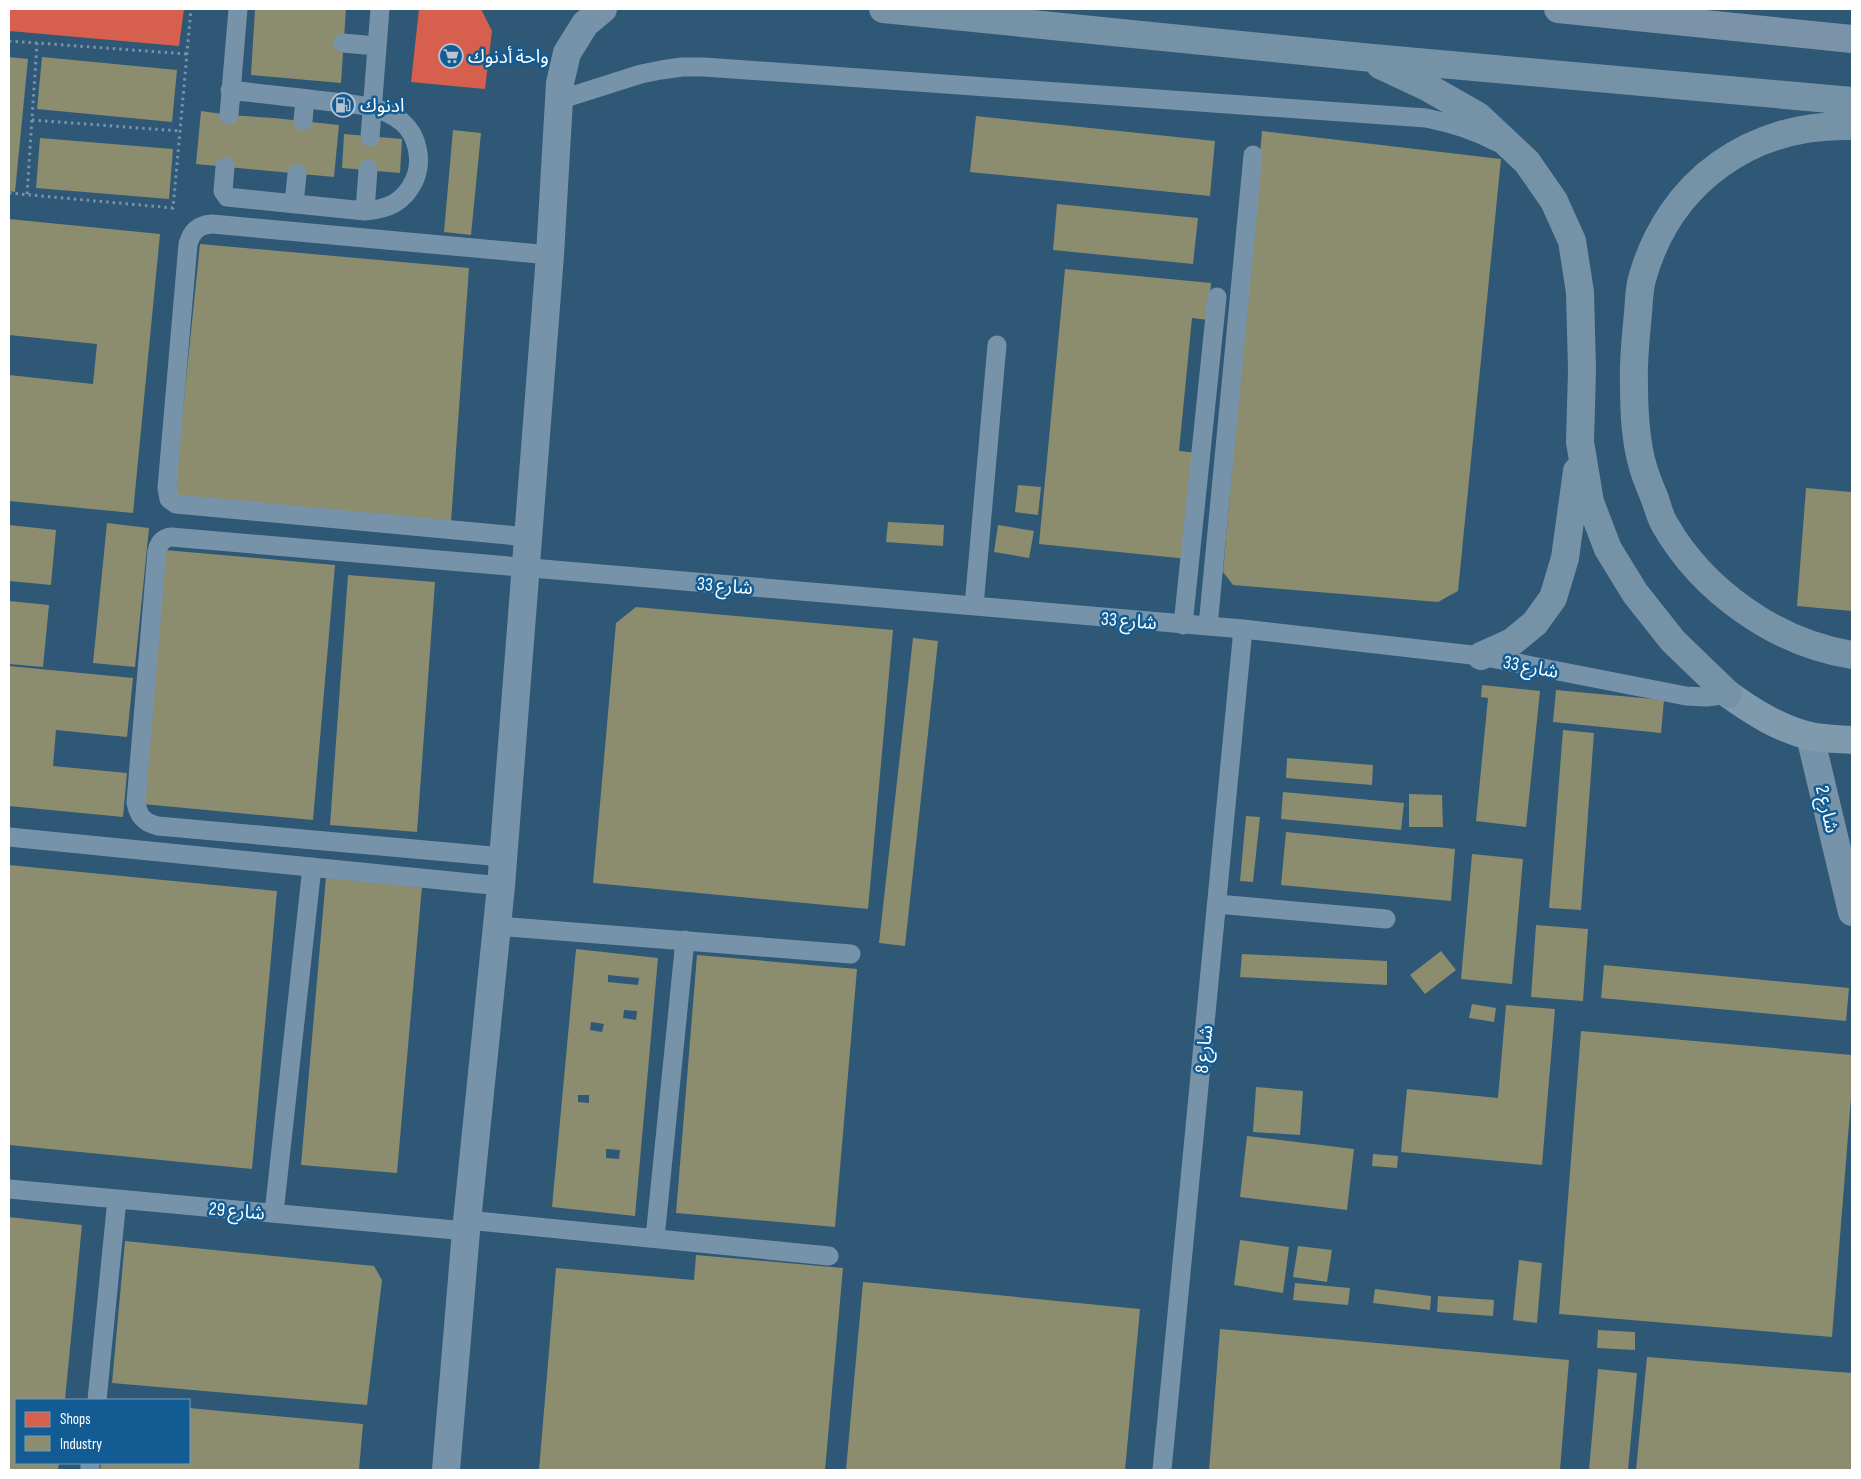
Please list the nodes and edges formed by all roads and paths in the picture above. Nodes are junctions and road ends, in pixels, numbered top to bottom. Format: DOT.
graph roads {
  1 [pos="192,9"];
  2 [pos="238,9"];
  3 [pos="380,9"];
  4 [pos="603,9"];
  5 [pos="883,9"];
  6 [pos="1558,9"];
  7 [pos="1852,39"];
  8 [pos="9,41"];
  9 [pos="37,43"];
  10 [pos="344,43"];
  11 [pos="376,46"];
  12 [pos="187,54"];
  13 [pos="1362,57"];
  14 [pos="230,90"];
  15 [pos="305,99"];
  16 [pos="559,100"];
  17 [pos="1852,101"];
  18 [pos="371,107"];
  19 [pos="229,115"];
  20 [pos="32,120"];
  21 [pos="303,121"];
  22 [pos="1852,126"];
  23 [pos="180,131"];
  24 [pos="370,137"];
  25 [pos="1252,155"];
  26 [pos="1527,162"];
  27 [pos="225,167"];
  28 [pos="368,169"];
  29 [pos="297,174"];
  30 [pos="9,192"];
  31 [pos="27,194"];
  32 [pos="294,204"];
  33 [pos="365,211"];
  34 [pos="550,255"];
  35 [pos="1217,297"];
  36 [pos="997,344"];
  37 [pos="1580,442"];
  38 [pos="528,537"];
  39 [pos="526,569"];
  40 [pos="974,606"];
  41 [pos="1183,624"];
  42 [pos="1208,626"];
  43 [pos="1243,628"];
  44 [pos="1852,655"];
  45 [pos="1481,656"];
  46 [pos="1728,694"];
  47 [pos="1810,736"];
  48 [pos="1852,740"];
  49 [pos="9,837"];
  50 [pos="503,857"];
  51 [pos="312,867"];
  52 [pos="501,886"];
  53 [pos="1217,904"];
  54 [pos="1852,912"];
  55 [pos="1386,919"];
  56 [pos="498,926"];
  57 [pos="685,940"];
  58 [pos="851,954"];
  59 [pos="9,1189"];
  60 [pos="117,1199"];
  61 [pos="274,1213"];
  62 [pos="467,1225"];
  63 [pos="656,1238"];
  64 [pos="829,1256"];
  65 [pos="97,1399"];
  66 [pos="446,1470"];
  67 [pos="1162,1470"];
  1 -- 12 [label="path"];
  2 -- 14 [label="lane"];
  3 -- 11 [label="lane"];
  4 -- 16 [label="street"];
  5 -- 13 [label="main road"];
  6 -- 7 [label="highway"];
  8 -- 9 [label="path"];
  9 -- 12 [label="path"];
  9 -- 20 [label="path"];
  10 -- 11 [label="lane"];
  11 -- 18 [label="lane"];
  12 -- 23 [label="path"];
  13 -- 17 [label="main road"];
  13 -- 26 [label="main road"];
  14 -- 15 [label="lane"];
  14 -- 19 [label="lane"];
  15 -- 18 [label="lane"];
  15 -- 21 [label="lane"];
  16 -- 26 [label="lane"];
  16 -- 34 [label="street"];
  18 -- 24 [label="lane"];
  18 -- 33 [label="lane"];
  20 -- 23 [label="path"];
  20 -- 31 [label="path"];
  22 -- 44 [label="main road"];
  23 -- 31 [label="path"];
  25 -- 42 [label="lane"];
  26 -- 37 [label="main road"];
  27 -- 32 [label="lane"];
  28 -- 33 [label="lane"];
  29 -- 32 [label="lane"];
  30 -- 31 [label="path"];
  32 -- 33 [label="lane"];
  34 -- 38 [label="street"];
  34 -- 38 [label="lane"];
  35 -- 41 [label="lane"];
  36 -- 40 [label="lane"];
  37 -- 45 [label="main road"];
  37 -- 46 [label="main road"];
  38 -- 39 [label="street"];
  39 -- 40 [label="lane, شارع 33"];
  39 -- 50 [label="street"];
  39 -- 50 [label="lane, شارع 33"];
  40 -- 41 [label="lane, شارع 33"];
  41 -- 42 [label="lane, شارع 33"];
  42 -- 43 [label="lane, شارع 33"];
  43 -- 45 [label="lane, شارع 33"];
  43 -- 53 [label="lane, شارع 8"];
  45 -- 46 [label="lane, شارع 33"];
  46 -- 47 [label="street"];
  47 -- 48 [label="street"];
  47 -- 54 [label="street, شارع 2"];
  49 -- 51 [label="lane"];
  50 -- 52 [label="street"];
  51 -- 52 [label="lane"];
  51 -- 61 [label="lane"];
  52 -- 56 [label="street"];
  53 -- 55 [label="lane"];
  53 -- 67 [label="lane, شارع 8"];
  56 -- 57 [label="lane"];
  56 -- 62 [label="street"];
  57 -- 58 [label="lane"];
  57 -- 63 [label="lane"];
  59 -- 60 [label="lane, شارع 29"];
  60 -- 61 [label="lane, شارع 29"];
  60 -- 65 [label="lane"];
  61 -- 62 [label="lane, شارع 29"];
  62 -- 63 [label="lane, شارع 29"];
  62 -- 66 [label="street"];
  63 -- 64 [label="lane, شارع 29"];
}
